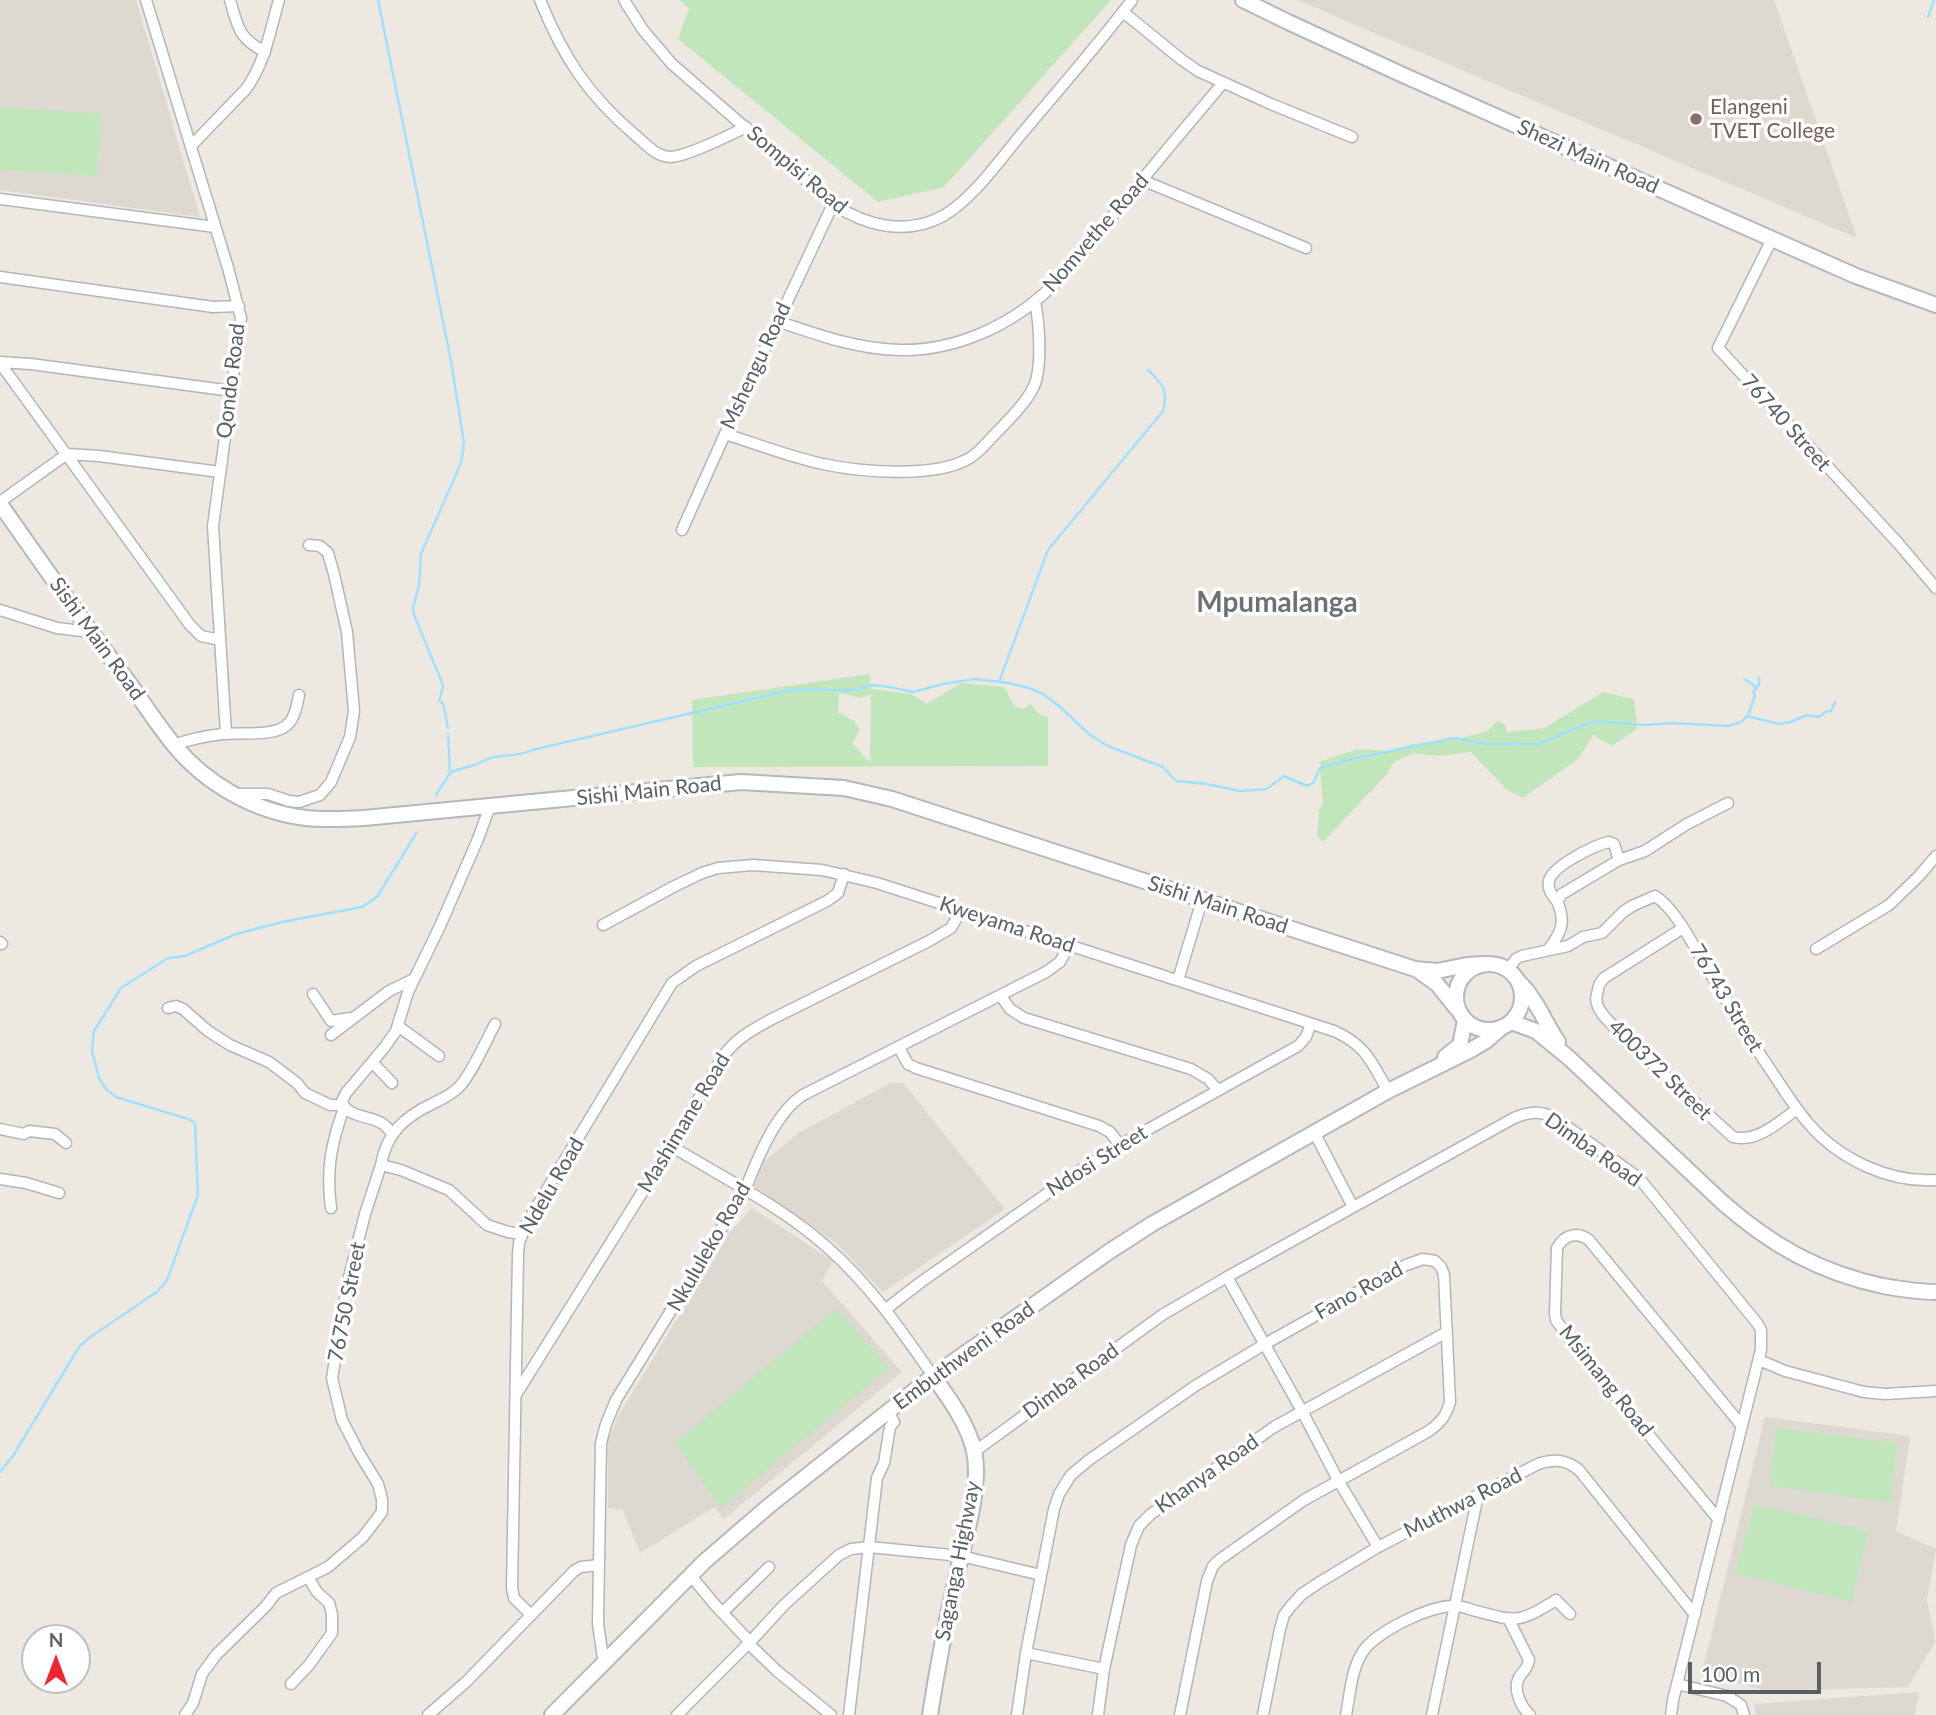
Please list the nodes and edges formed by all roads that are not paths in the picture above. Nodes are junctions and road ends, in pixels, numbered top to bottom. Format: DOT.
graph roads {
  1 [pos="146,0"];
  2 [pos="230,0"];
  3 [pos="278,0"];
  4 [pos="540,0"];
  5 [pos="624,0"];
  6 [pos="1132,0"];
  7 [pos="1243,0"];
  8 [pos="1123,12"];
  9 [pos="265,52"];
  10 [pos="1223,83"];
  11 [pos="746,127"];
  12 [pos="1352,137"];
  13 [pos="191,146"];
  14 [pos="1142,180"];
  15 [pos="0,199"];
  16 [pos="833,204"];
  17 [pos="215,227"];
  18 [pos="1773,239"];
  19 [pos="1306,248"];
  20 [pos="0,277"];
  21 [pos="1035,301"];
  22 [pos="1936,305"];
  23 [pos="239,306"];
  24 [pos="777,321"];
  25 [pos="0,362"];
  26 [pos="232,391"];
  27 [pos="725,434"];
  28 [pos="66,454"];
  29 [pos="220,472"];
  30 [pos="0,503"];
  31 [pos="682,530"];
  32 [pos="309,545"];
  33 [pos="1936,588"];
  34 [pos="0,610"];
  35 [pos="90,632"];
  36 [pos="220,640"];
  37 [pos="299,695"];
  38 [pos="226,733"];
  39 [pos="174,745"];
  40 [pos="233,794"];
  41 [pos="1728,803"];
  42 [pos="490,806"];
  43 [pos="1936,856"];
  44 [pos="1619,860"];
  45 [pos="844,874"];
  46 [pos="1202,900"];
  47 [pos="1557,901"];
  48 [pos="961,910"];
  49 [pos="603,925"];
  50 [pos="1683,928"];
  51 [pos="1069,945"];
  52 [pos="1816,949"];
  53 [pos="1547,950"];
  54 [pos="1483,964"];
  55 [pos="1415,969"];
  56 [pos="1513,974"];
  57 [pos="414,979"];
  58 [pos="1178,980"];
  59 [pos="313,994"];
  60 [pos="1001,996"];
  61 [pos="169,1008"];
  62 [pos="1461,1015"];
  63 [pos="354,1017"];
  64 [pos="495,1024"];
  65 [pos="1311,1024"];
  66 [pos="1507,1024"];
  67 [pos="398,1026"];
  68 [pos="331,1035"];
  69 [pos="899,1048"];
  70 [pos="439,1056"];
  71 [pos="1569,1058"];
  72 [pos="372,1062"];
  73 [pos="1430,1069"];
  74 [pos="392,1083"];
  75 [pos="1218,1090"];
  76 [pos="1388,1091"];
  77 [pos="343,1107"];
  78 [pos="1797,1109"];
  79 [pos="0,1129"];
  80 [pos="1314,1132"];
  81 [pos="392,1133"];
  82 [pos="66,1143"];
  83 [pos="1120,1145"];
  84 [pos="671,1146"];
  85 [pos="381,1165"];
  86 [pos="0,1179"];
  87 [pos="1936,1180"];
  88 [pos="745,1191"];
  89 [pos="59,1194"];
  90 [pos="1353,1206"];
  91 [pos="331,1208"];
  92 [pos="522,1234"];
  93 [pos="1227,1276"];
  94 [pos="1936,1292"];
  95 [pos="886,1309"];
  96 [pos="1447,1332"];
  97 [pos="1265,1344"];
  98 [pos="1759,1360"];
  99 [pos="933,1376"];
  100 [pos="1936,1391"];
  101 [pos="517,1393"];
  102 [pos="887,1411"];
  103 [pos="1302,1411"];
  104 [pos="1742,1426"];
  105 [pos="974,1452"];
  106 [pos="1338,1480"];
  107 [pos="1478,1495"];
  108 [pos="1718,1520"];
  109 [pos="1378,1546"];
  110 [pos="869,1547"];
  111 [pos="961,1556"];
  112 [pos="599,1565"];
  113 [pos="769,1567"];
  114 [pos="1041,1575"];
  115 [pos="691,1576"];
  116 [pos="308,1577"];
  117 [pos="1455,1606"];
  118 [pos="723,1613"];
  119 [pos="1570,1614"];
  120 [pos="531,1615"];
  121 [pos="1695,1615"];
  122 [pos="1509,1620"];
  123 [pos="750,1643"];
  124 [pos="1026,1653"];
  125 [pos="604,1665"];
  126 [pos="1104,1670"];
  127 [pos="290,1684"];
  128 [pos="1677,1684"];
  129 [pos="555,1714"];
  130 [pos="185,1715"];
  131 [pos="428,1715"];
  132 [pos="677,1715"];
  133 [pos="831,1715"];
  134 [pos="849,1715"];
  135 [pos="930,1715"];
  136 [pos="1017,1715"];
  137 [pos="1098,1715"];
  138 [pos="1180,1715"];
  139 [pos="1263,1715"];
  140 [pos="1346,1715"];
  141 [pos="1432,1715"];
  142 [pos="1530,1715"];
  143 [pos="1671,1715"];
  144 [pos="1744,1715"];
  1 -- 13 [label="street, Qondo Road"];
  2 -- 9 [label="street"];
  3 -- 9 [label="street"];
  4 -- 11 [label="street"];
  5 -- 11 [label="street, Sompisi Road"];
  6 -- 8 [label="street, Sompisi Road"];
  7 -- 18 [label="street, Shezi Main Road"];
  8 -- 10 [label="street"];
  8 -- 16 [label="street, Sompisi Road"];
  9 -- 13 [label="street"];
  10 -- 12 [label="street"];
  10 -- 14 [label="street, Nomvethe Road"];
  11 -- 16 [label="street, Sompisi Road"];
  13 -- 17 [label="street, Qondo Road"];
  14 -- 19 [label="street"];
  14 -- 21 [label="street, Nomvethe Road"];
  15 -- 17 [label="street"];
  16 -- 24 [label="street, Mshengu Road"];
  17 -- 23 [label="street, Qondo Road"];
  18 -- 22 [label="street, Shezi Main Road"];
  18 -- 33 [label="street, 76740 Street"];
  20 -- 23 [label="street"];
  21 -- 24 [label="street, Nomvethe Road"];
  21 -- 27 [label="street"];
  23 -- 26 [label="street, Qondo Road"];
  24 -- 27 [label="street, Mshengu Road"];
  25 -- 26 [label="street"];
  25 -- 28 [label="street"];
  26 -- 29 [label="street, Qondo Road"];
  27 -- 31 [label="street, Mshengu Road"];
  28 -- 29 [label="street"];
  28 -- 30 [label="street"];
  28 -- 36 [label="street"];
  29 -- 36 [label="street, Qondo Road"];
  30 -- 35 [label="street, Sishi Main Road"];
  32 -- 40 [label="street"];
  34 -- 35 [label="street"];
  35 -- 39 [label="street, Sishi Main Road"];
  36 -- 38 [label="street, Qondo Road"];
  37 -- 38 [label="street"];
  38 -- 39 [label="street"];
  39 -- 40 [label="street, Sishi Main Road"];
  40 -- 42 [label="street, Sishi Main Road"];
  41 -- 44 [label="street"];
  42 -- 46 [label="street, Sishi Main Road"];
  42 -- 57 [label="street"];
  43 -- 52 [label="street"];
  44 -- 47 [label="street"];
  44 -- 47 [label="street"];
  45 -- 48 [label="street, Kweyama Road"];
  45 -- 49 [label="street, Kweyama Road"];
  45 -- 92 [label="street, Ndelu Road"];
  46 -- 55 [label="street, Sishi Main Road"];
  46 -- 58 [label="street"];
  47 -- 53 [label="street"];
  48 -- 51 [label="street, Kweyama Road"];
  48 -- 84 [label="street, Mashimane Road"];
  50 -- 53 [label="street, 76743 Street"];
  50 -- 78 [label="street, 76743 Street"];
  50 -- 78 [label="street, 400372 Street"];
  51 -- 58 [label="street, Kweyama Road"];
  51 -- 60 [label="street, Nkululeko Road"];
  53 -- 56 [label="street, 76743 Street"];
  54 -- 55 [label="street, Sishi Main Road"];
  54 -- 56 [label="street"];
  54 -- 62 [label="street"];
  55 -- 62 [label="street, Sishi Main Road"];
  56 -- 66 [label="street"];
  56 -- 71 [label="street"];
  57 -- 63 [label="street"];
  57 -- 67 [label="street"];
  58 -- 65 [label="street, Kweyama Road"];
  59 -- 63 [label="street"];
  60 -- 69 [label="street, Nkululeko Road"];
  60 -- 75 [label="street"];
  61 -- 77 [label="street"];
  62 -- 66 [label="street"];
  62 -- 73 [label="street, Embuthweni Road"];
  63 -- 68 [label="street"];
  64 -- 81 [label="street"];
  65 -- 75 [label="street, Ndosi Street"];
  65 -- 76 [label="street, Kweyama Road"];
  66 -- 71 [label="street"];
  66 -- 73 [label="street, Embuthweni Road"];
  67 -- 70 [label="street"];
  67 -- 72 [label="street"];
  69 -- 83 [label="street"];
  69 -- 88 [label="street, Nkululeko Road"];
  71 -- 94 [label="street"];
  72 -- 74 [label="street"];
  72 -- 77 [label="street"];
  73 -- 76 [label="street, Embuthweni Road"];
  75 -- 83 [label="street, Ndosi Street"];
  76 -- 80 [label="street, Embuthweni Road"];
  77 -- 81 [label="street"];
  77 -- 91 [label="street"];
  78 -- 87 [label="street, 76743 Street"];
  79 -- 82 [label="street"];
  80 -- 90 [label="street"];
  80 -- 99 [label="street, Embuthweni Road"];
  81 -- 85 [label="street, 76750 Street"];
  83 -- 95 [label="street, Ndosi Street"];
  84 -- 88 [label="street"];
  84 -- 101 [label="street, Mashimane Road"];
  85 -- 92 [label="street"];
  85 -- 116 [label="street, 76750 Street"];
  86 -- 89 [label="street"];
  88 -- 95 [label="street"];
  88 -- 112 [label="street, Nkululeko Road"];
  90 -- 93 [label="street, Dimba Road"];
  90 -- 98 [label="street, Dimba Road"];
  92 -- 101 [label="street, Ndelu Road"];
  93 -- 97 [label="street"];
  93 -- 105 [label="street, Dimba Road"];
  95 -- 99 [label="street"];
  96 -- 97 [label="street, Fano Road"];
  96 -- 103 [label="street, Khanya Road"];
  96 -- 106 [label="street, Fano Road"];
  97 -- 103 [label="street"];
  97 -- 114 [label="street, Fano Road"];
  98 -- 100 [label="street"];
  98 -- 104 [label="street, Dimba Road"];
  99 -- 102 [label="street, Embuthweni Road"];
  99 -- 105 [label="street, Saganga Highway"];
  101 -- 120 [label="street, Ndelu Road"];
  102 -- 110 [label="street"];
  102 -- 115 [label="street, Embuthweni Road"];
  103 -- 106 [label="street"];
  103 -- 126 [label="street, Khanya Road"];
  104 -- 108 [label="street, Dimba Road"];
  104 -- 108 [label="street, Msimang Road"];
  105 -- 111 [label="street, Saganga Highway"];
  106 -- 109 [label="street"];
  106 -- 138 [label="street, Fano Road"];
  107 -- 109 [label="street, Muthwa Road"];
  107 -- 117 [label="street"];
  107 -- 121 [label="street, Muthwa Road"];
  108 -- 121 [label="street, Dimba Road"];
  109 -- 139 [label="street, Muthwa Road"];
  110 -- 111 [label="street"];
  110 -- 123 [label="street"];
  110 -- 134 [label="street"];
  111 -- 114 [label="street"];
  111 -- 135 [label="street, Saganga Highway"];
  112 -- 120 [label="street"];
  112 -- 125 [label="street, Nkululeko Road"];
  113 -- 118 [label="street"];
  114 -- 124 [label="street, Fano Road"];
  115 -- 118 [label="street"];
  115 -- 125 [label="street, Embuthweni Road"];
  116 -- 127 [label="street"];
  116 -- 130 [label="street, 76750 Street"];
  117 -- 122 [label="street"];
  117 -- 140 [label="street"];
  117 -- 141 [label="street"];
  118 -- 123 [label="street"];
  119 -- 122 [label="street"];
  120 -- 131 [label="street"];
  121 -- 128 [label="street, Dimba Road"];
  122 -- 142 [label="street"];
  123 -- 132 [label="street"];
  123 -- 133 [label="street"];
  124 -- 126 [label="street"];
  124 -- 136 [label="street, Fano Road"];
  125 -- 129 [label="street, Embuthweni Road"];
  126 -- 137 [label="street, Khanya Road"];
  128 -- 143 [label="street, Dimba Road"];
  128 -- 144 [label="street"];
}
